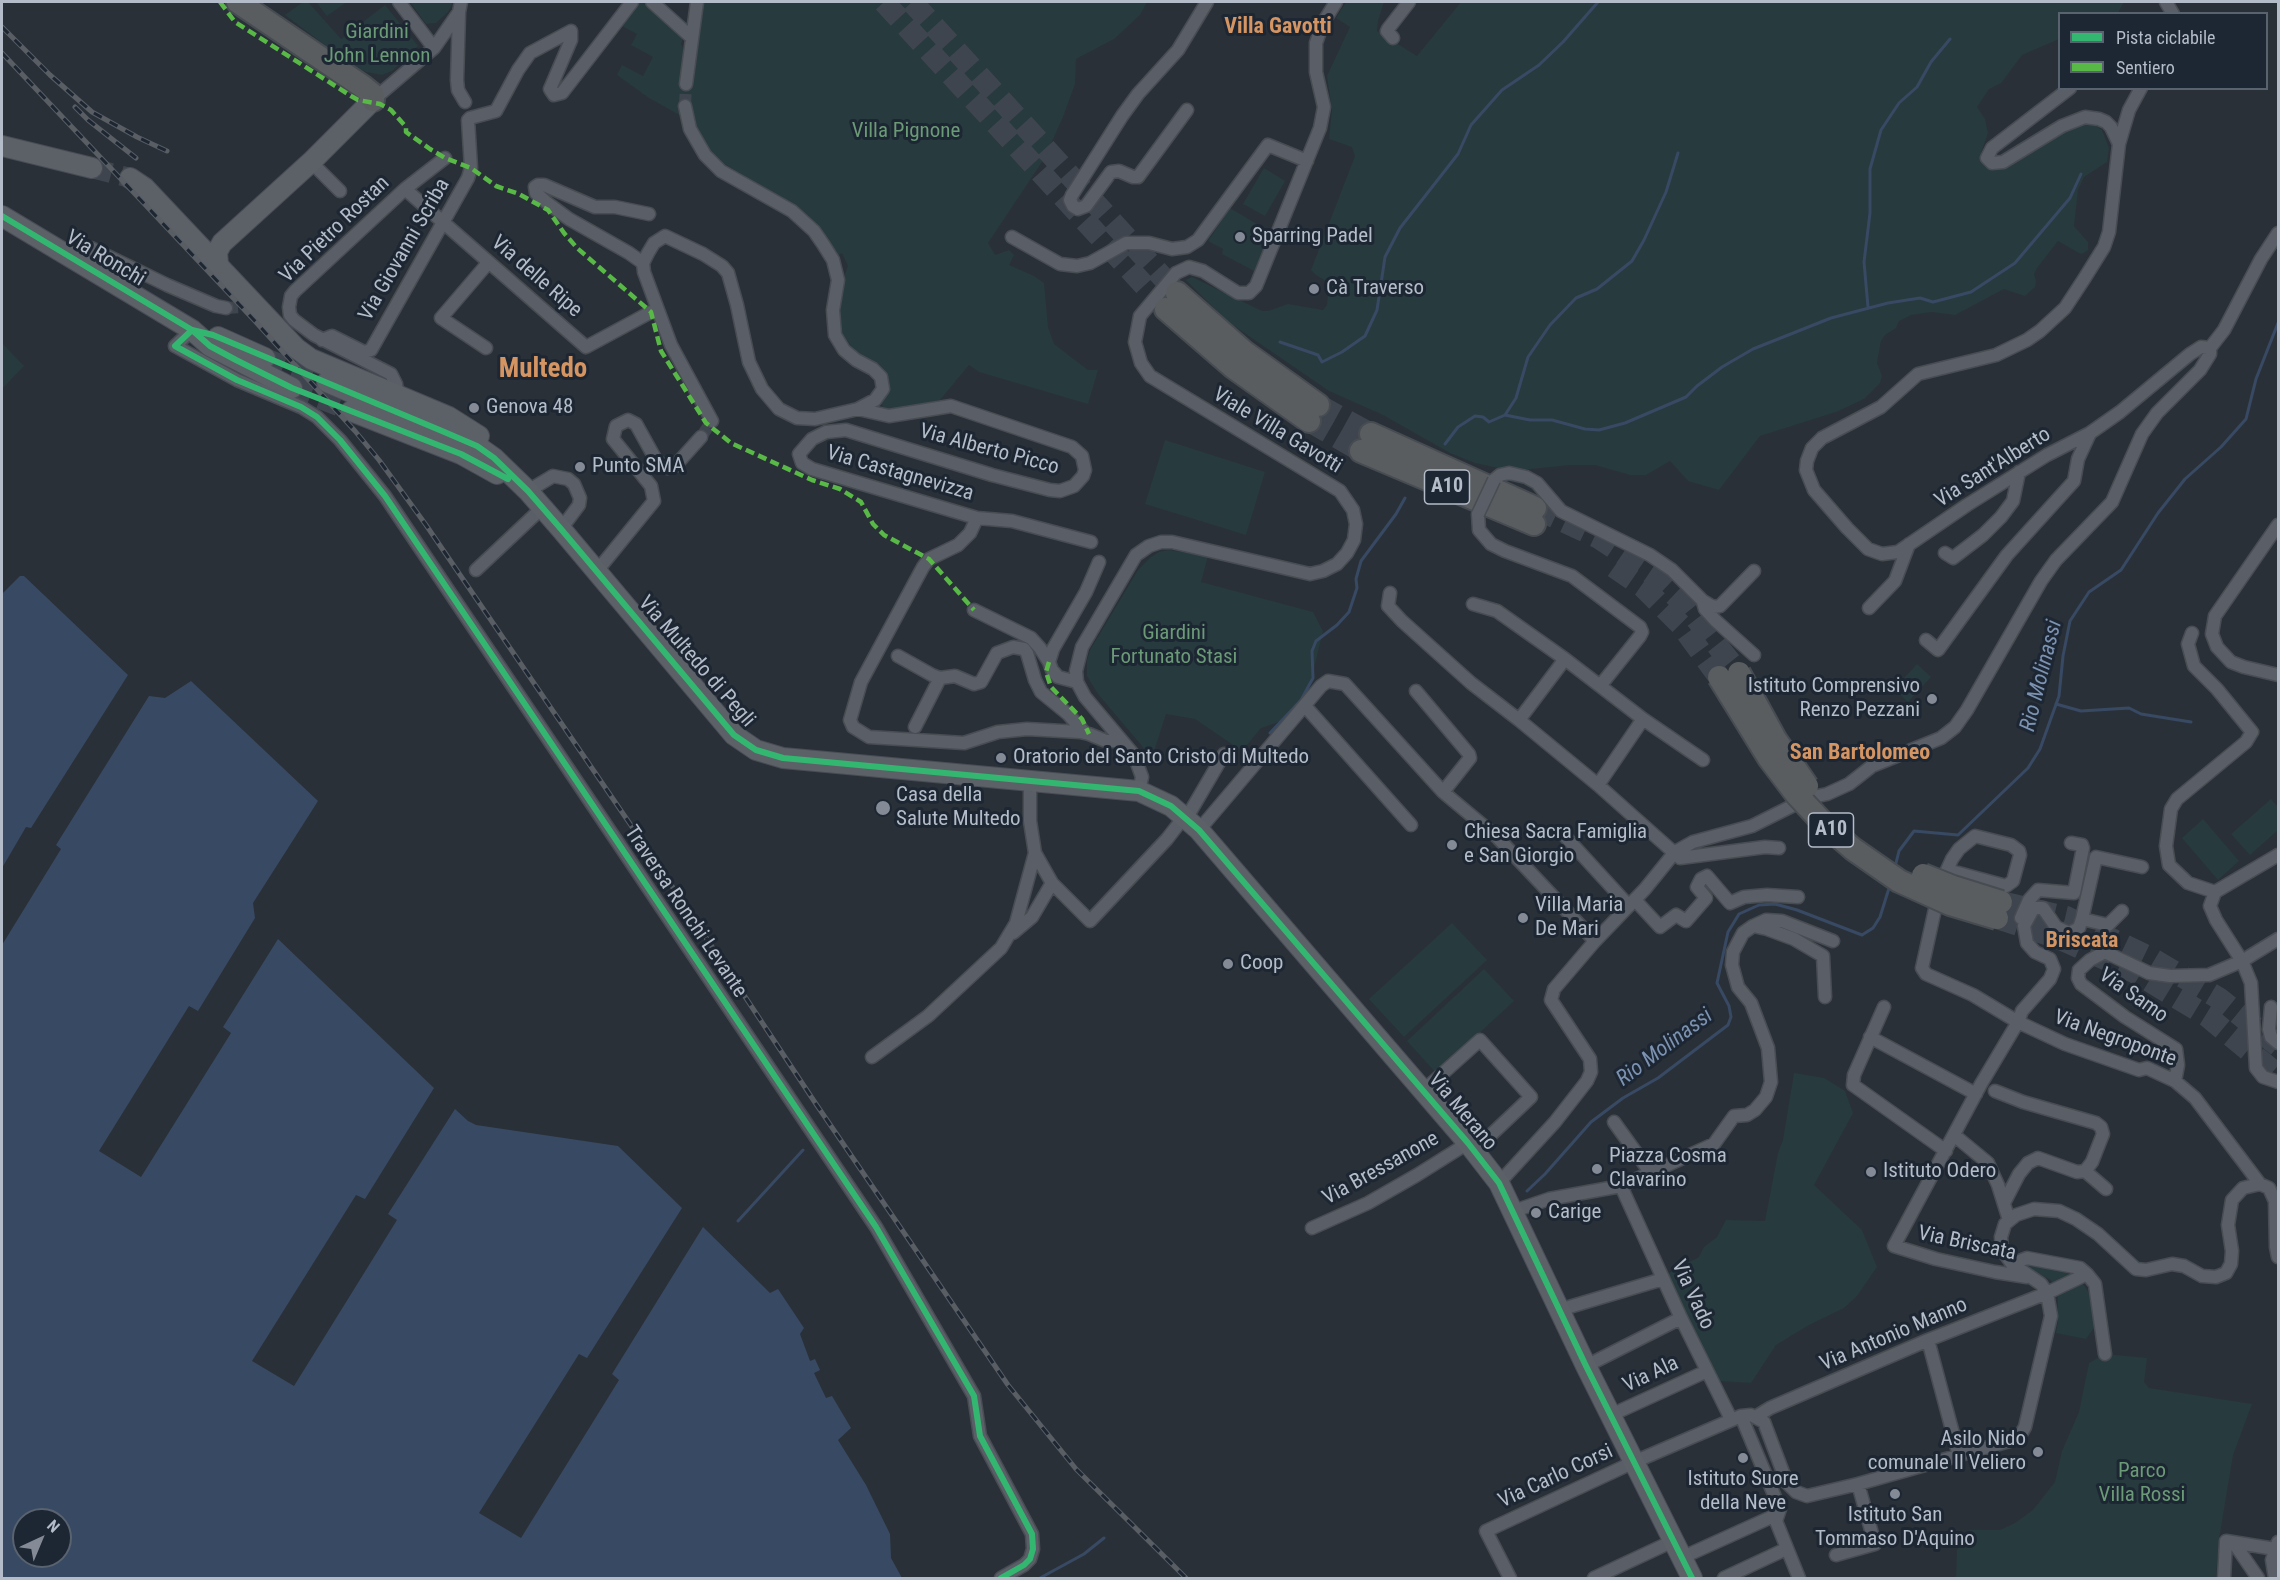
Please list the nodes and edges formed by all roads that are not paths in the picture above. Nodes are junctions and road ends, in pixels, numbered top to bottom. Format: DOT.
graph roads {
  1 [pos="238,2"];
  2 [pos="399,2"];
  3 [pos="632,2"];
  4 [pos="652,2"];
  5 [pos="697,2"];
  6 [pos="1207,2"];
  7 [pos="1336,2"];
  8 [pos="1409,2"];
  9 [pos="460,7"];
  10 [pos="691,37"];
  11 [pos="1393,38"];
  12 [pos="434,48"];
  13 [pos="686,84"];
  14 [pos="2067,90"];
  15 [pos="2140,90"];
  16 [pos="373,100"];
  17 [pos="465,102"];
  18 [pos="685,106"];
  19 [pos="1187,110"];
  20 [pos="2119,144"];
  21 [pos="2,146"];
  22 [pos="445,158"];
  23 [pos="1307,161"];
  24 [pos="311,162"];
  25 [pos="92,168"];
  26 [pos="130,178"];
  27 [pos="405,189"];
  28 [pos="340,191"];
  29 [pos="649,214"];
  30 [pos="2,216"];
  31 [pos="444,224"];
  32 [pos="2278,233"];
  33 [pos="188,234"];
  34 [pos="1012,237"];
  35 [pos="222,243"];
  36 [pos="71,257"];
  37 [pos="488,263"];
  38 [pos="643,263"];
  39 [pos="225,275"];
  40 [pos="1172,301"];
  41 [pos="226,308"];
  42 [pos="651,312"];
  43 [pos="192,330"];
  44 [pos="322,340"];
  45 [pos="486,348"];
  46 [pos="2210,348"];
  47 [pos="265,358"];
  48 [pos="327,382"];
  49 [pos="292,388"];
  50 [pos="399,397"];
  51 [pos="858,409"];
  52 [pos="351,411"];
  53 [pos="1314,413"];
  54 [pos="423,414"];
  55 [pos="372,418"];
  56 [pos="712,422"];
  57 [pos="2090,433"];
  58 [pos="701,437"];
  59 [pos="1366,442"];
  60 [pos="812,469"];
  61 [pos="2019,472"];
  62 [pos="524,487"];
  63 [pos="542,508"];
  64 [pos="1534,516"];
  65 [pos="977,518"];
  66 [pos="2278,524"];
  67 [pos="561,529"];
  68 [pos="1091,542"];
  69 [pos="1910,543"];
  70 [pos="2254,544"];
  71 [pos="1945,553"];
  72 [pos="1099,562"];
  73 [pos="476,570"];
  74 [pos="597,571"];
  75 [pos="1754,571"];
  76 [pos="1390,593"];
  77 [pos="1703,601"];
  78 [pos="1473,604"];
  79 [pos="1869,608"];
  80 [pos="974,610"];
  81 [pos="2192,633"];
  82 [pos="1926,640"];
  83 [pos="1754,655"];
  84 [pos="898,656"];
  85 [pos="1565,659"];
  86 [pos="1049,662"];
  87 [pos="1729,675"];
  88 [pos="2278,675"];
  89 [pos="940,678"];
  90 [pos="1077,682"];
  91 [pos="1600,686"];
  92 [pos="1416,691"];
  93 [pos="1305,706"];
  94 [pos="1643,719"];
  95 [pos="1519,720"];
  96 [pos="915,727"];
  97 [pos="1085,733"];
  98 [pos="1121,741"];
  99 [pos="1224,754"];
  100 [pos="1703,760"];
  101 [pos="1030,780"];
  102 [pos="1079,784"];
  103 [pos="1598,785"];
  104 [pos="1139,790"];
  105 [pos="1443,792"];
  106 [pos="1190,822"];
  107 [pos="1411,825"];
  108 [pos="1562,833"];
  109 [pos="2071,843"];
  110 [pos="1779,848"];
  111 [pos="1675,852"];
  112 [pos="1035,853"];
  113 [pos="2278,855"];
  114 [pos="2142,867"];
  115 [pos="1947,870"];
  116 [pos="1052,883"];
  117 [pos="2215,892"];
  118 [pos="1798,897"];
  119 [pos="1632,903"];
  120 [pos="1999,910"];
  121 [pos="2122,911"];
  122 [pos="2082,918"];
  123 [pos="1753,926"];
  124 [pos="1010,936"];
  125 [pos="2025,938"];
  126 [pos="2278,939"];
  127 [pos="1594,941"];
  128 [pos="1833,942"];
  129 [pos="2242,961"];
  130 [pos="1825,998"];
  131 [pos="2253,1002"];
  132 [pos="1884,1007"];
  133 [pos="2275,1007"];
  134 [pos="2018,1022"];
  135 [pos="1870,1037"];
  136 [pos="2278,1043"];
  137 [pos="872,1057"];
  138 [pos="2175,1081"];
  139 [pos="2278,1082"];
  140 [pos="1423,1090"];
  141 [pos="1995,1091"];
  142 [pos="1976,1094"];
  143 [pos="1614,1122"];
  144 [pos="1954,1135"];
  145 [pos="1471,1146"];
  146 [pos="1946,1151"];
  147 [pos="2085,1171"];
  148 [pos="1650,1172"];
  149 [pos="1499,1183"];
  150 [pos="2260,1184"];
  151 [pos="1621,1186"];
  152 [pos="2106,1189"];
  153 [pos="2004,1203"];
  154 [pos="1514,1211"];
  155 [pos="2008,1220"];
  156 [pos="1312,1228"];
  157 [pos="2278,1257"];
  158 [pos="2012,1264"];
  159 [pos="2087,1274"];
  160 [pos="2033,1278"];
  161 [pos="1663,1279"];
  162 [pos="2047,1293"];
  163 [pos="1559,1310"];
  164 [pos="1681,1318"];
  165 [pos="1928,1340"];
  166 [pos="2105,1354"];
  167 [pos="1586,1366"];
  168 [pos="1707,1371"];
  169 [pos="1611,1416"];
  170 [pos="1757,1416"];
  171 [pos="1736,1418"];
  172 [pos="1959,1456"];
  173 [pos="1634,1462"];
  174 [pos="1858,1484"];
  175 [pos="1778,1514"];
  176 [pos="2226,1541"];
  177 [pos="2277,1545"];
  178 [pos="1677,1549"];
  179 [pos="1786,1549"];
  180 [pos="1836,1555"];
  181 [pos="1001,1578"];
  182 [pos="1510,1578"];
  183 [pos="1594,1578"];
  184 [pos="1692,1578"];
  185 [pos="1724,1578"];
  186 [pos="1799,1578"];
  187 [pos="2224,1578"];
  188 [pos="2258,1578"];
  189 [pos="2275,1578"];
  1 -- 16 [label="highway"];
  2 -- 12 [label="street"];
  3 -- 31 [label="street, Via Giovanni Scriba"];
  4 -- 10 [label="street"];
  5 -- 10 [label="street"];
  6 -- 19 [label="street"];
  7 -- 23 [label="street, Viale Villa Gavotti"];
  8 -- 11 [label="street"];
  9 -- 12 [label="street"];
  9 -- 17 [label="street"];
  10 -- 13 [label="street"];
  12 -- 16 [label="street"];
  14 -- 20 [label="street"];
  15 -- 20 [label="street, Via Sant'Alberto"];
  16 -- 24 [label="main road"];
  18 -- 51 [label="street"];
  20 -- 69 [label="street, Via Sant'Alberto"];
  21 -- 25 [label="main road"];
  22 -- 27 [label="street, Via Pietro Rostan"];
  23 -- 34 [label="street"];
  23 -- 90 [label="street, Viale Villa Gavotti"];
  24 -- 28 [label="street"];
  24 -- 35 [label="main road"];
  26 -- 33 [label="main road"];
  27 -- 31 [label="street, Via delle Ripe"];
  27 -- 44 [label="street, Via Pietro Rostan"];
  29 -- 38 [label="street"];
  30 -- 36 [label="main road, Via Ronchi"];
  31 -- 37 [label="street, Via delle Ripe"];
  31 -- 44 [label="street, Via Giovanni Scriba"];
  32 -- 46 [label="street"];
  33 -- 35 [label="main road"];
  33 -- 39 [label="main road"];
  35 -- 39 [label="main road"];
  36 -- 41 [label="street"];
  36 -- 43 [label="main road, Via Ronchi"];
  37 -- 42 [label="street, Via delle Ripe"];
  37 -- 45 [label="street"];
  38 -- 51 [label="street"];
  38 -- 56 [label="street"];
  39 -- 50 [label="main road"];
  40 -- 53 [label="highway"];
  43 -- 47 [label="main road, Via Ronchi"];
  43 -- 49 [label="main road, Via Ronchi"];
  43 -- 181 [label="street, Traversa Ronchi Levante"];
  44 -- 50 [label="street, Via Pietro Rostan"];
  46 -- 57 [label="street, Via Sant'Alberto"];
  46 -- 111 [label="street"];
  48 -- 54 [label="main road"];
  50 -- 54 [label="main road"];
  51 -- 60 [label="street, Via Alberto Picco"];
  52 -- 55 [label="main road, Via Multedo di Pegli"];
  54 -- 55 [label="main road, Via Multedo di Pegli"];
  54 -- 62 [label="main road, Via Multedo di Pegli"];
  55 -- 62 [label="main road, Via Multedo di Pegli"];
  57 -- 61 [label="street, Via Sant'Alberto"];
  57 -- 82 [label="street"];
  58 -- 74 [label="street"];
  59 -- 64 [label="highway, A10"];
  60 -- 65 [label="street, Via Castagnevizza"];
  61 -- 69 [label="street, Via Sant'Alberto"];
  61 -- 71 [label="street"];
  62 -- 63 [label="main road, Via Multedo di Pegli"];
  62 -- 67 [label="street"];
  63 -- 67 [label="main road, Via Multedo di Pegli"];
  63 -- 73 [label="street"];
  65 -- 68 [label="street, Via Castagnevizza"];
  65 -- 97 [label="street, Via Castagnevizza"];
  66 -- 70 [label="street"];
  66 -- 88 [label="street"];
  67 -- 74 [label="main road, Via Multedo di Pegli"];
  69 -- 79 [label="street"];
  72 -- 86 [label="street"];
  74 -- 101 [label="main road, Via Multedo di Pegli"];
  75 -- 77 [label="street"];
  76 -- 95 [label="street"];
  77 -- 83 [label="street"];
  77 -- 91 [label="street, bridge"];
  78 -- 85 [label="street"];
  80 -- 86 [label="street"];
  81 -- 117 [label="street"];
  84 -- 89 [label="street"];
  85 -- 91 [label="street"];
  85 -- 95 [label="street"];
  86 -- 90 [label="street"];
  87 -- 120 [label="highway, bridge"];
  89 -- 96 [label="street"];
  89 -- 97 [label="street"];
  90 -- 98 [label="street"];
  91 -- 94 [label="street"];
  92 -- 105 [label="street"];
  93 -- 105 [label="street"];
  93 -- 106 [label="street"];
  93 -- 107 [label="street"];
  94 -- 100 [label="street"];
  94 -- 103 [label="street"];
  95 -- 103 [label="street"];
  97 -- 98 [label="street, Via Castagnevizza"];
  98 -- 104 [label="street"];
  99 -- 106 [label="street"];
  101 -- 102 [label="main road, Via Multedo di Pegli"];
  101 -- 112 [label="street"];
  102 -- 104 [label="main road, Via Merano"];
  103 -- 111 [label="street"];
  104 -- 106 [label="main road, Via Merano"];
  105 -- 127 [label="street"];
  106 -- 116 [label="street"];
  106 -- 140 [label="main road, Via Merano"];
  108 -- 119 [label="street"];
  109 -- 125 [label="street"];
  110 -- 111 [label="street"];
  111 -- 119 [label="street"];
  112 -- 116 [label="street"];
  112 -- 124 [label="street"];
  113 -- 117 [label="street"];
  114 -- 122 [label="street"];
  115 -- 115 [label="street, Via Negroponte"];
  115 -- 134 [label="street, Via Negroponte"];
  116 -- 124 [label="street"];
  117 -- 129 [label="street"];
  118 -- 119 [label="street"];
  119 -- 127 [label="street"];
  121 -- 122 [label="street"];
  122 -- 125 [label="street"];
  123 -- 128 [label="street"];
  123 -- 130 [label="street"];
  123 -- 148 [label="street"];
  124 -- 137 [label="street"];
  125 -- 134 [label="street, Via Negroponte"];
  126 -- 129 [label="street"];
  127 -- 149 [label="street"];
  129 -- 131 [label="street"];
  129 -- 138 [label="street, Via Samo"];
  131 -- 133 [label="street"];
  131 -- 139 [label="street"];
  132 -- 135 [label="street"];
  133 -- 136 [label="street"];
  134 -- 138 [label="street, Via Negroponte"];
  134 -- 142 [label="street, Via Briscata"];
  135 -- 142 [label="street"];
  135 -- 146 [label="street"];
  138 -- 150 [label="street, Via Negroponte"];
  140 -- 145 [label="main road, Via Merano"];
  140 -- 145 [label="street, Via Merano"];
  141 -- 147 [label="street"];
  142 -- 144 [label="street, Via Briscata"];
  143 -- 148 [label="street"];
  144 -- 146 [label="street, Via Briscata"];
  144 -- 153 [label="street"];
  145 -- 149 [label="main road, Via Merano"];
  145 -- 156 [label="street, Via Bressanone"];
  146 -- 160 [label="street, Via Briscata"];
  147 -- 152 [label="street"];
  147 -- 153 [label="street"];
  148 -- 151 [label="street"];
  149 -- 154 [label="main road, Via Merano"];
  150 -- 155 [label="street"];
  150 -- 157 [label="street, Via Negroponte"];
  151 -- 154 [label="street"];
  151 -- 161 [label="street, Via Vado"];
  153 -- 155 [label="street"];
  154 -- 163 [label="main road, Via Merano"];
  155 -- 158 [label="street"];
  158 -- 159 [label="street"];
  158 -- 160 [label="street"];
  159 -- 162 [label="street, Via Antonio Manno"];
  159 -- 166 [label="street"];
  160 -- 162 [label="street"];
  161 -- 163 [label="street"];
  161 -- 164 [label="street, Via Vado"];
  162 -- 165 [label="street, Via Antonio Manno"];
  162 -- 172 [label="street"];
  163 -- 167 [label="main road, Via Merano"];
  164 -- 167 [label="street"];
  164 -- 168 [label="street, Via Vado"];
  165 -- 170 [label="street, Via Antonio Manno"];
  165 -- 172 [label="street"];
  167 -- 169 [label="main road, Via Merano"];
  168 -- 169 [label="street, Via Ala"];
  168 -- 171 [label="street, Via Vado"];
  169 -- 173 [label="main road, Via Merano"];
  170 -- 171 [label="street"];
  170 -- 174 [label="street"];
  171 -- 173 [label="street, Via Carlo Corsi"];
  171 -- 175 [label="street, Via Vado"];
  172 -- 174 [label="street"];
  173 -- 178 [label="main road, Via Merano"];
  173 -- 182 [label="street, Via Carlo Corsi"];
  174 -- 180 [label="street"];
  175 -- 178 [label="street"];
  175 -- 179 [label="street, Via Vado"];
  176 -- 177 [label="street"];
  176 -- 187 [label="street"];
  176 -- 188 [label="street"];
  177 -- 189 [label="street"];
  178 -- 183 [label="street"];
  178 -- 184 [label="main road, Via Merano"];
  179 -- 185 [label="street"];
  179 -- 186 [label="street, Via Vado"];
}
